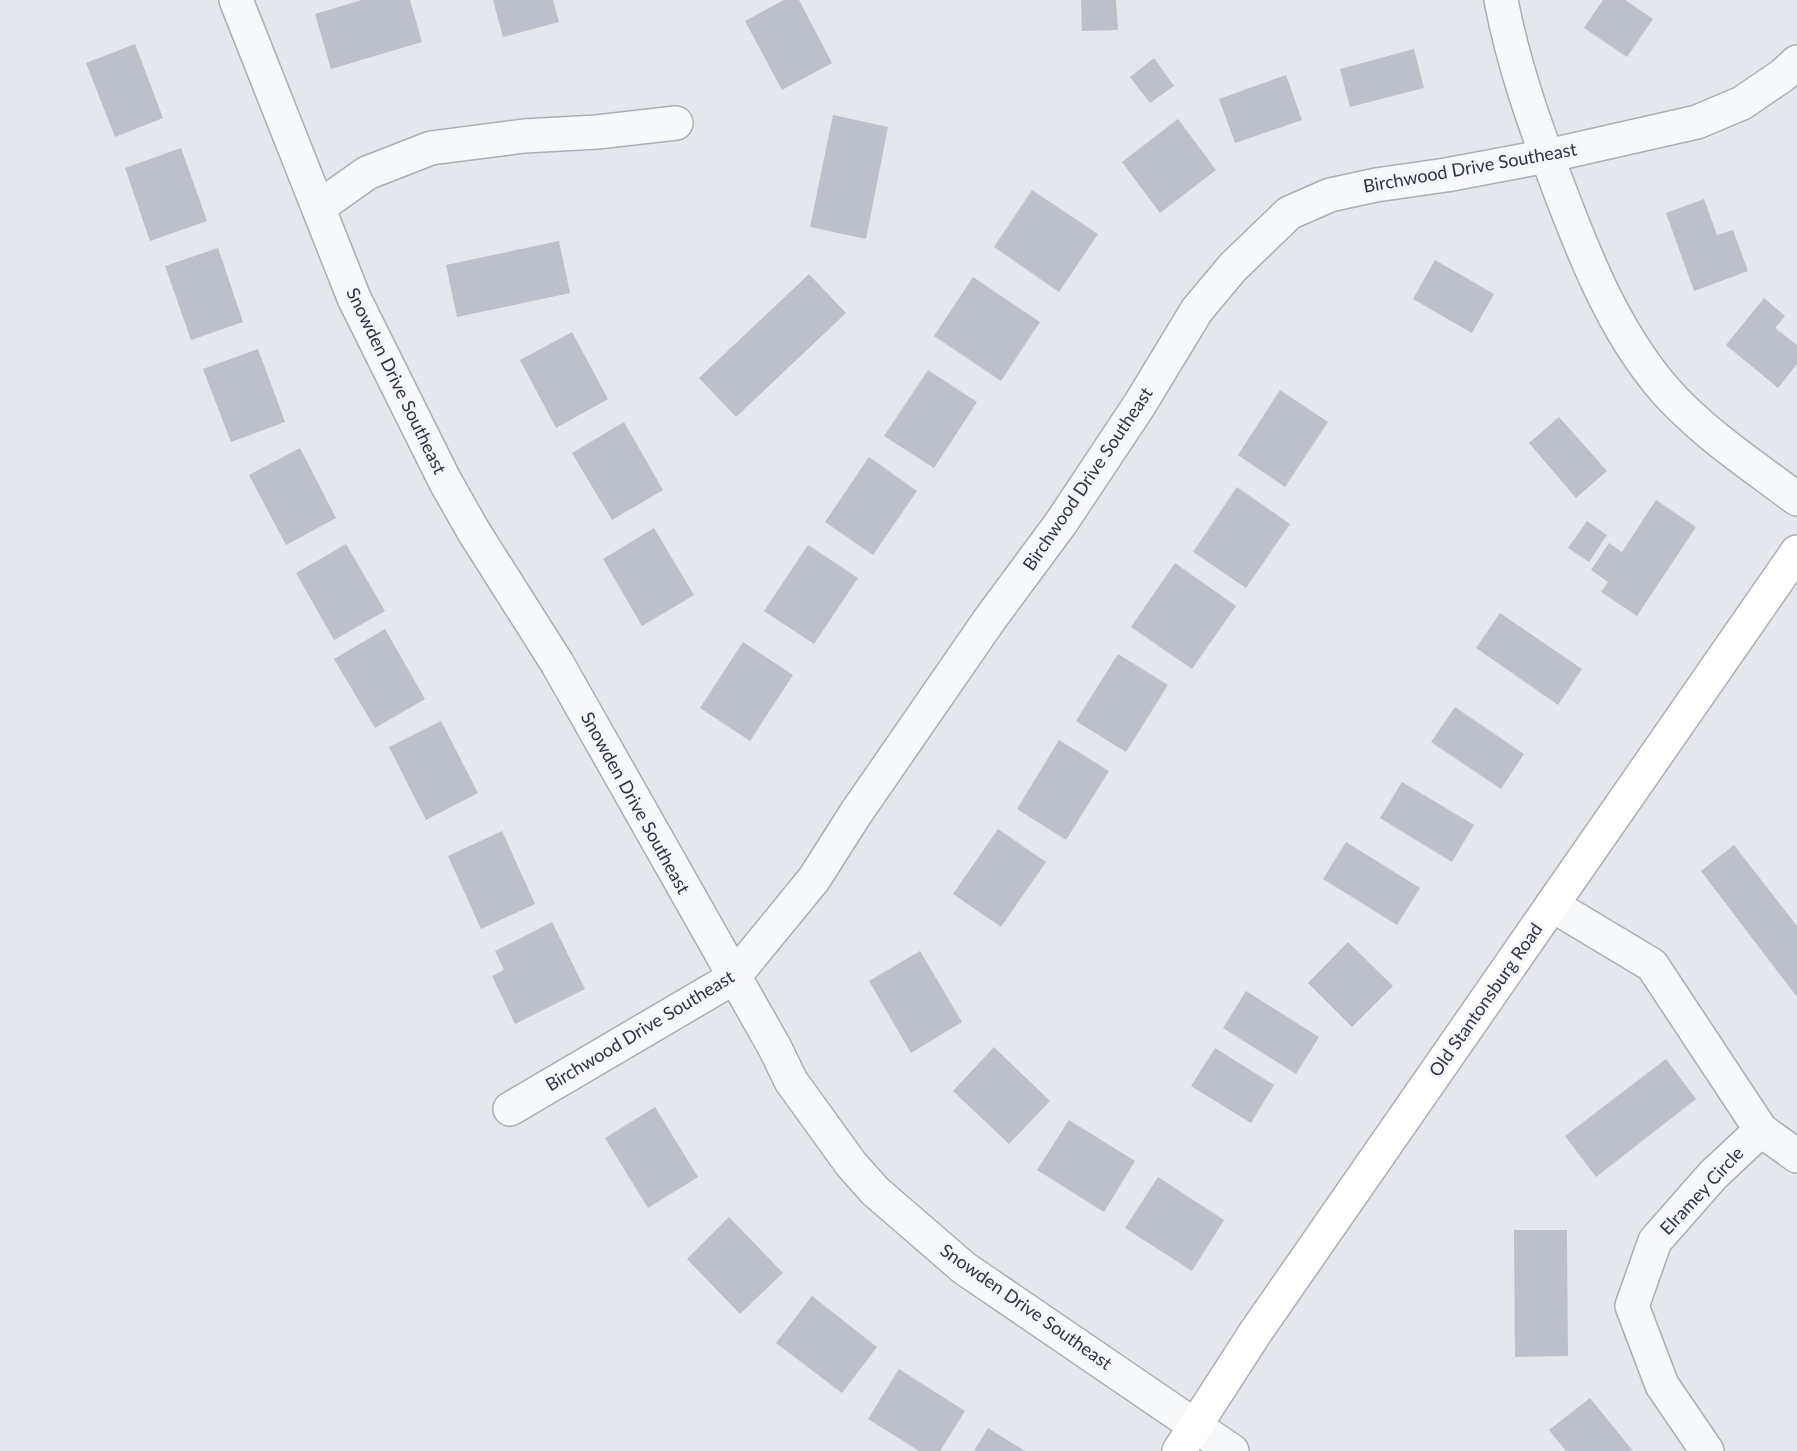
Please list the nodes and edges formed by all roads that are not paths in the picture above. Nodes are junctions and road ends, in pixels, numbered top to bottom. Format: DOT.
graph roads {
  1 [pos="236,0"];
  2 [pos="1501,0"];
  3 [pos="1797,62"];
  4 [pos="676,123"];
  5 [pos="1547,156"];
  6 [pos="319,207"];
  7 [pos="1797,499"];
  8 [pos="1797,552"];
  9 [pos="1551,905"];
  10 [pos="734,978"];
  11 [pos="510,1109"];
  12 [pos="1761,1130"];
  13 [pos="1797,1156"];
  14 [pos="1188,1439"];
  15 [pos="1232,1451"];
  16 [pos="1707,1451"];
  1 -- 6 [label="street, Snowden Drive Southeast"];
  2 -- 5 [label="street"];
  3 -- 5 [label="street, Birchwood Drive Southeast"];
  4 -- 6 [label="street"];
  5 -- 7 [label="street"];
  5 -- 10 [label="street, Birchwood Drive Southeast"];
  6 -- 10 [label="street, Snowden Drive Southeast"];
  8 -- 9 [label="street, Old Stantonsburg Road"];
  9 -- 12 [label="street"];
  9 -- 14 [label="street, Old Stantonsburg Road"];
  10 -- 11 [label="street, Birchwood Drive Southeast"];
  10 -- 14 [label="street, Snowden Drive Southeast"];
  12 -- 13 [label="street"];
  12 -- 16 [label="street, Elramey Circle"];
  14 -- 15 [label="street, Snowden Drive Southeast"];
}
